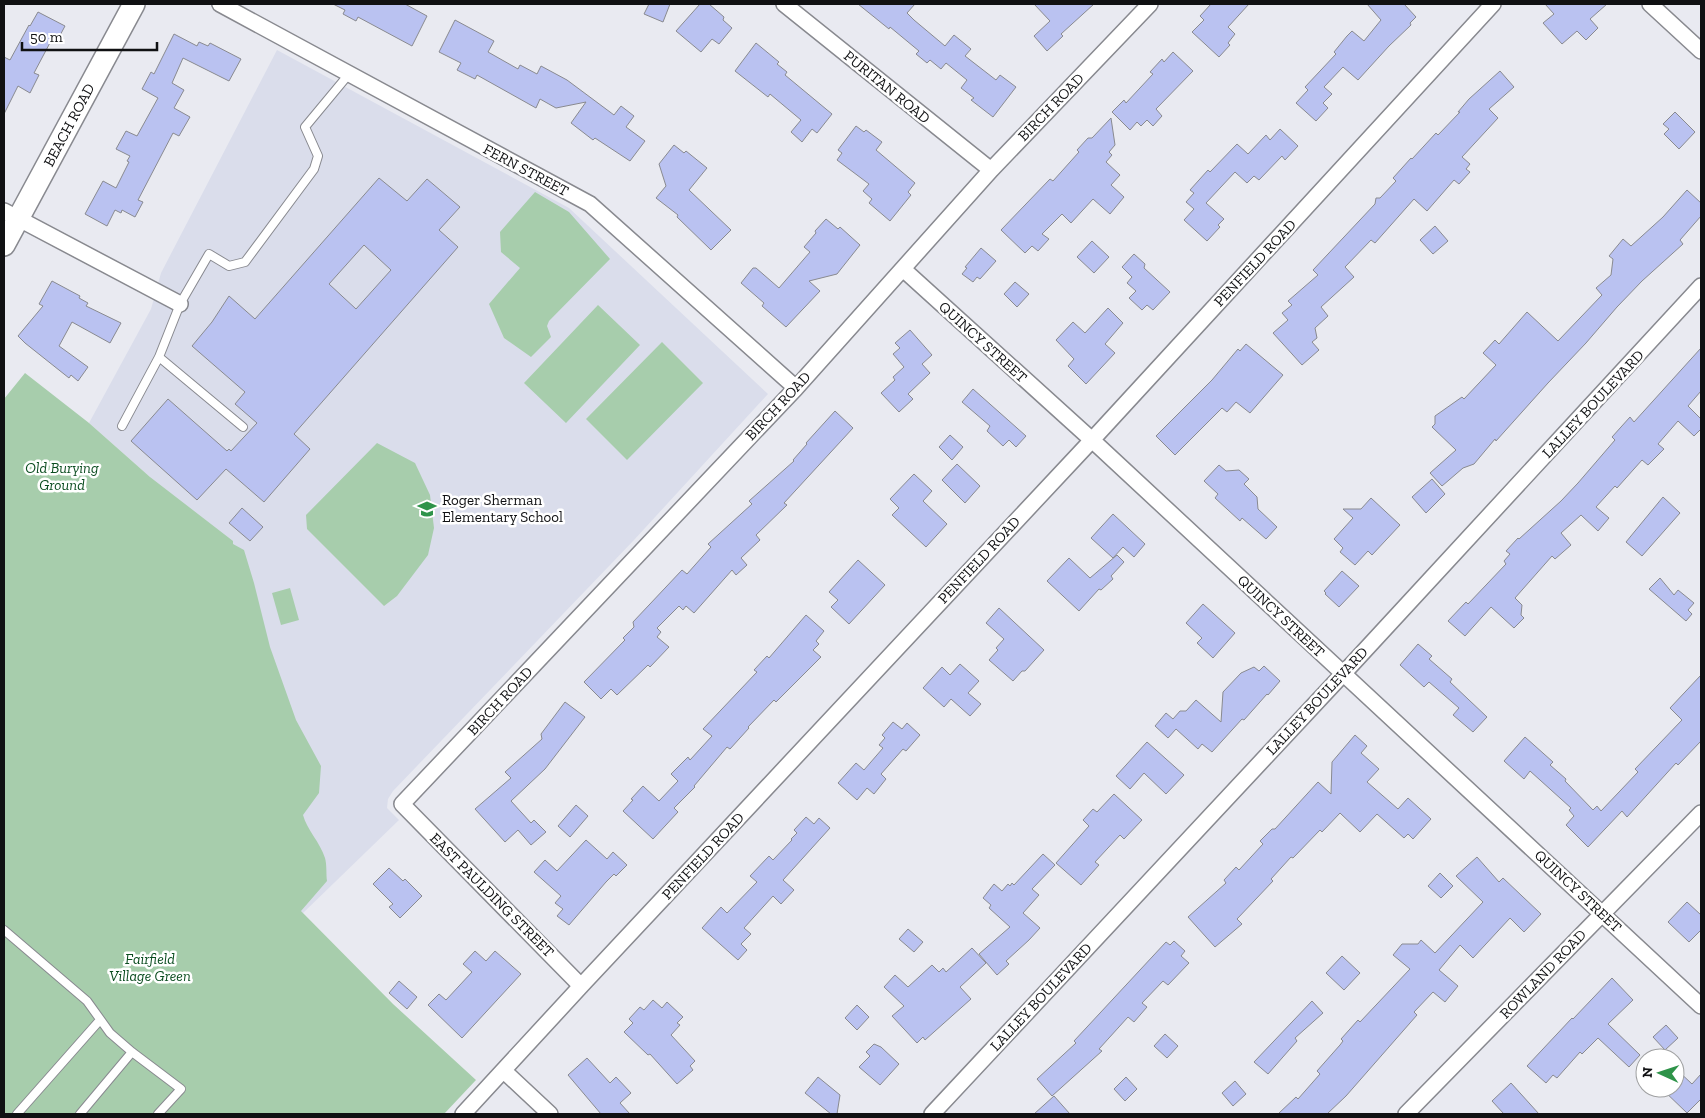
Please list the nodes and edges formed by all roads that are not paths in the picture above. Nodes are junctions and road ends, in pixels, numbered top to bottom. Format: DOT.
graph roads {
  1 [pos="134,4"];
  2 [pos="220,4"];
  3 [pos="784,4"];
  4 [pos="1150,4"];
  5 [pos="1493,4"];
  6 [pos="1650,4"];
  7 [pos="1701,51"];
  8 [pos="349,74"];
  9 [pos="991,170"];
  10 [pos="11,215"];
  11 [pos="4,245"];
  12 [pos="903,269"];
  13 [pos="1701,286"];
  14 [pos="180,304"];
  15 [pos="159,357"];
  16 [pos="796,388"];
  17 [pos="122,426"];
  18 [pos="243,427"];
  19 [pos="1092,440"];
  20 [pos="1343,674"];
  21 [pos="402,804"];
  22 [pos="1701,813"];
  23 [pos="1603,914"];
  24 [pos="4,930"];
  25 [pos="581,986"];
  26 [pos="1701,1006"];
  27 [pos="100,1020"];
  28 [pos="132,1052"];
  29 [pos="504,1071"];
  30 [pos="17,1114"];
  31 [pos="80,1114"];
  32 [pos="158,1114"];
  33 [pos="463,1114"];
  34 [pos="550,1114"];
  35 [pos="932,1114"];
  36 [pos="1406,1114"];
  1 -- 10 [label="street, BEACH ROAD"];
  2 -- 8 [label="street, FERN STREET"];
  3 -- 9 [label="street, PURITAN ROAD"];
  4 -- 9 [label="street, BIRCH ROAD"];
  5 -- 19 [label="street, PENFIELD ROAD"];
  6 -- 7 [label="street"];
  8 -- 14 [label="lane"];
  8 -- 16 [label="street, FERN STREET"];
  9 -- 12 [label="street, BIRCH ROAD"];
  10 -- 11 [label="street, BEACH ROAD"];
  10 -- 14 [label="street"];
  12 -- 16 [label="street, BIRCH ROAD"];
  12 -- 19 [label="street, QUINCY STREET"];
  13 -- 20 [label="street, LALLEY BOULEVARD"];
  14 -- 15 [label="lane"];
  15 -- 17 [label="lane"];
  15 -- 18 [label="lane"];
  16 -- 21 [label="street, BIRCH ROAD"];
  19 -- 20 [label="street, QUINCY STREET"];
  19 -- 25 [label="street, PENFIELD ROAD"];
  20 -- 23 [label="street, QUINCY STREET"];
  20 -- 35 [label="street, LALLEY BOULEVARD"];
  21 -- 25 [label="street, EAST PAULDING STREET"];
  22 -- 23 [label="street, ROWLAND ROAD"];
  23 -- 26 [label="street, QUINCY STREET"];
  23 -- 36 [label="street, ROWLAND ROAD"];
  24 -- 27 [label="lane"];
  25 -- 29 [label="street, PENFIELD ROAD"];
  27 -- 28 [label="lane"];
  27 -- 30 [label="lane"];
  28 -- 31 [label="lane"];
  28 -- 32 [label="lane"];
  29 -- 33 [label="street, PENFIELD ROAD"];
  29 -- 34 [label="street"];
}
